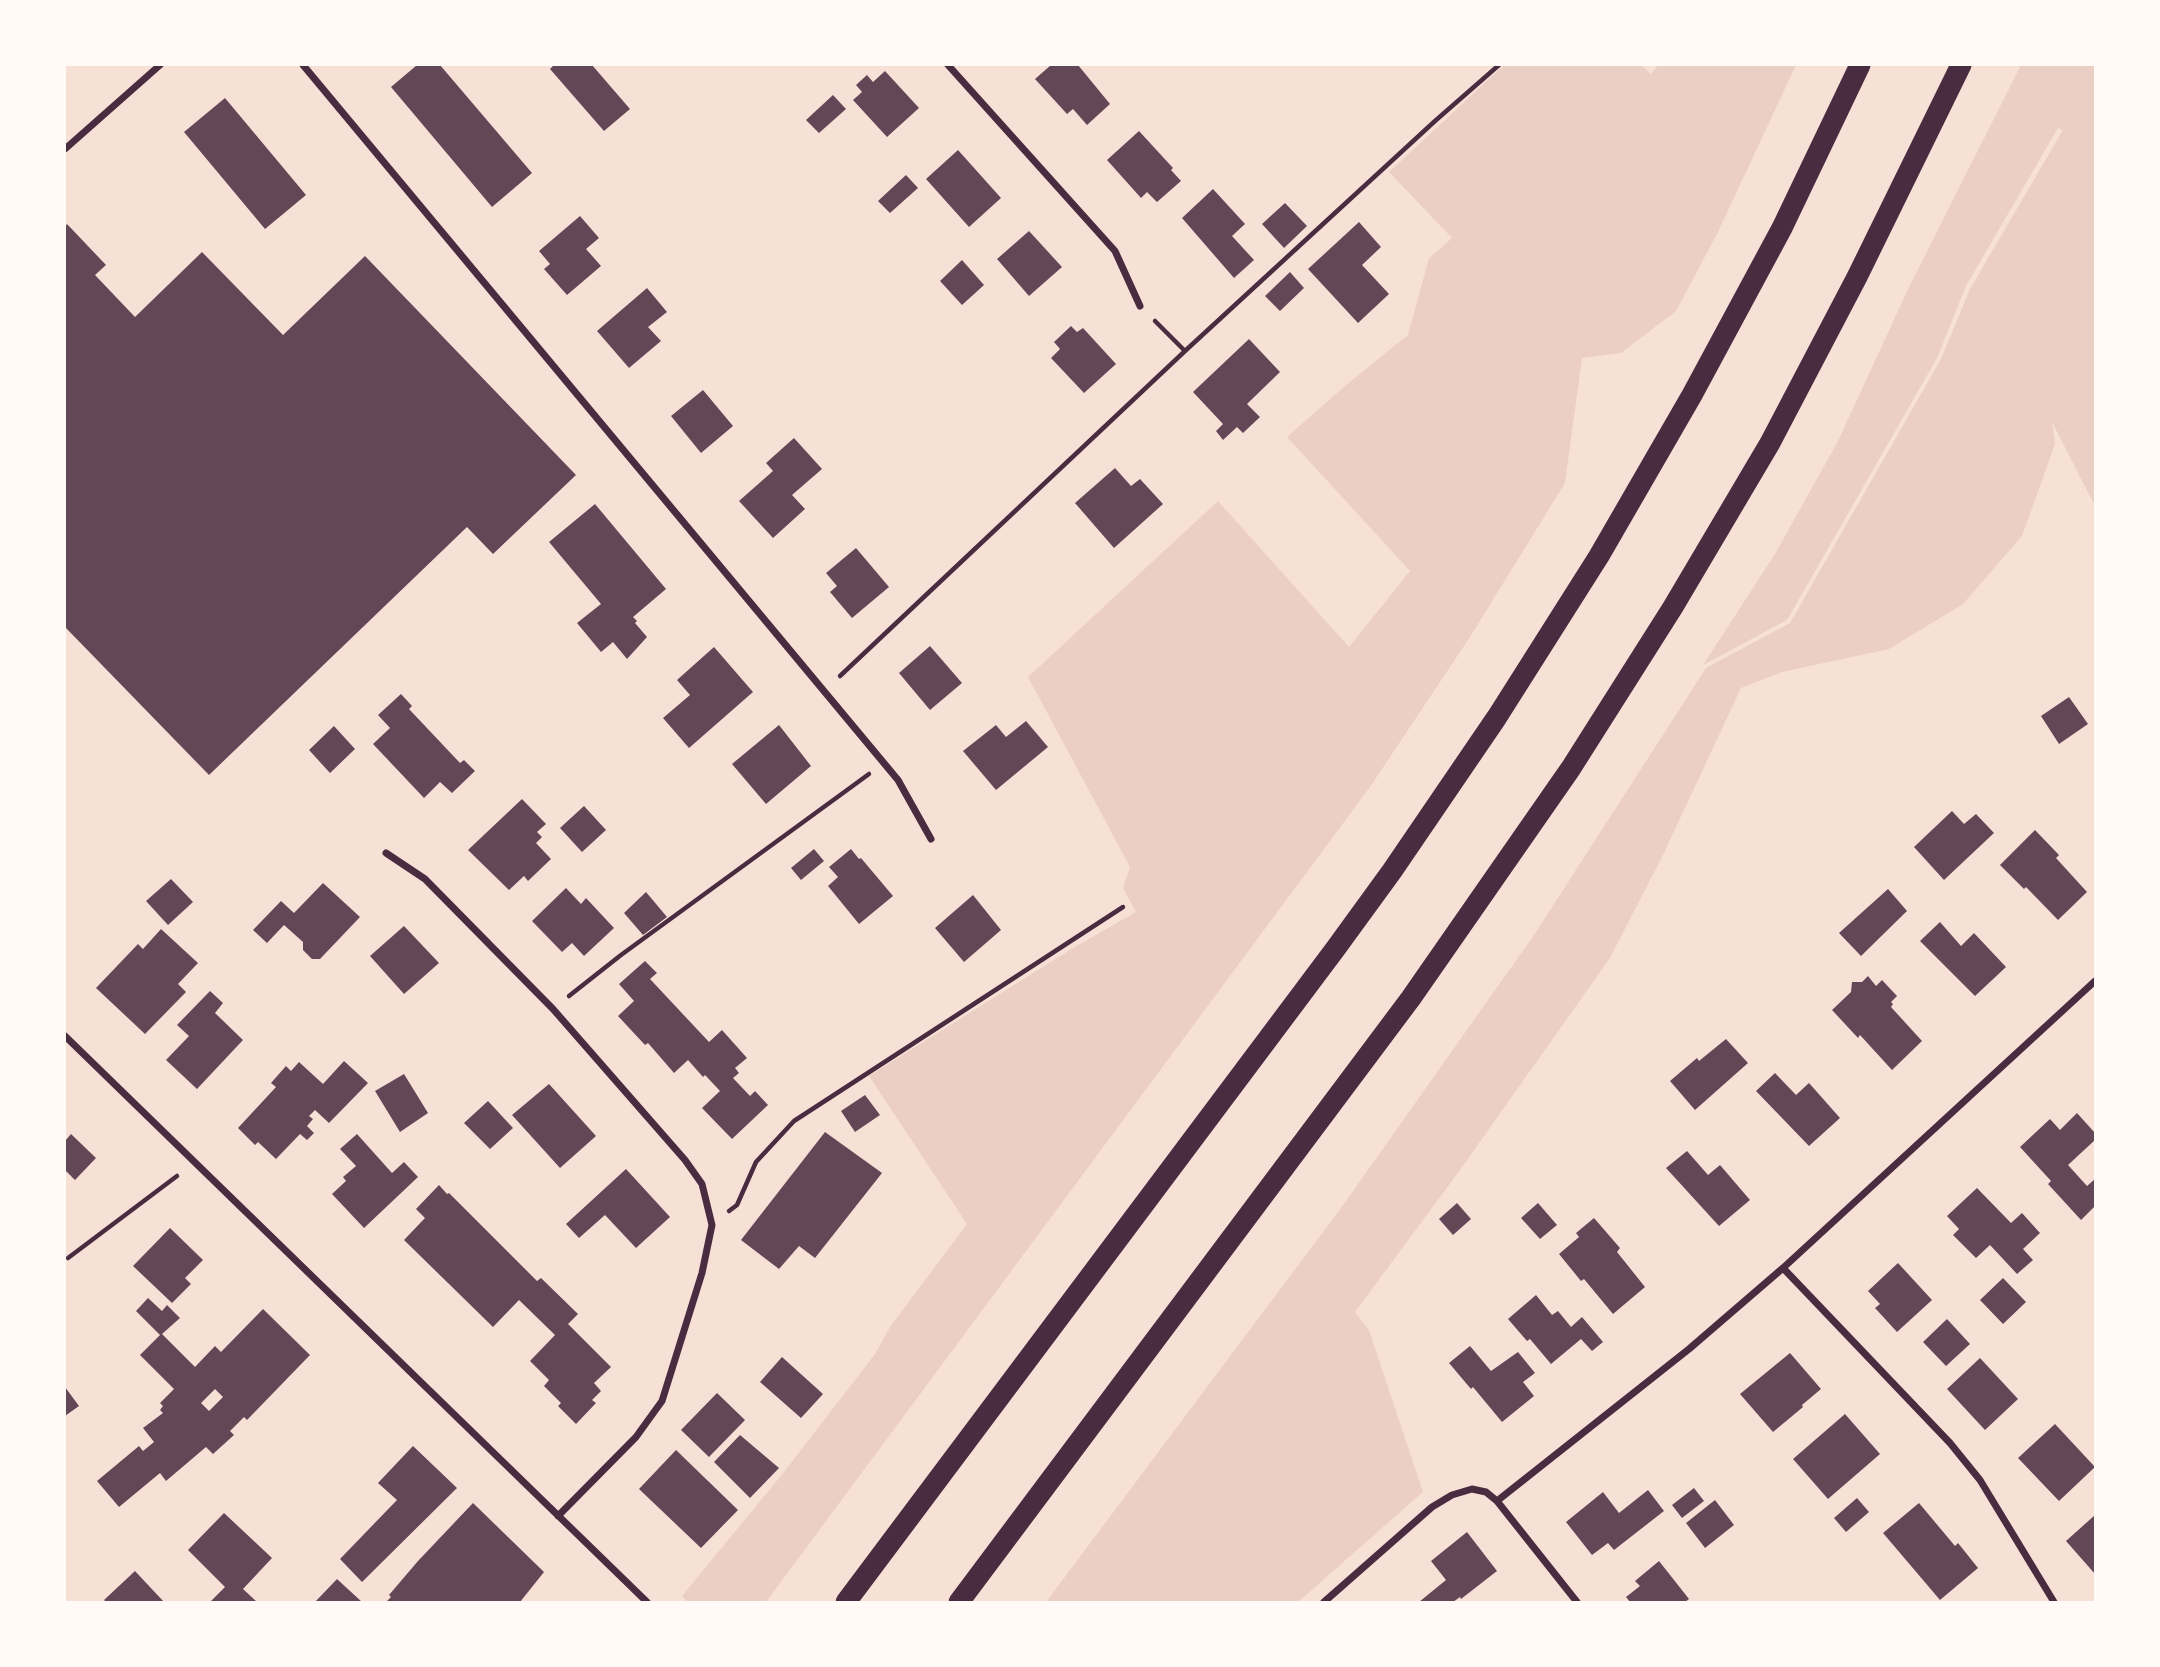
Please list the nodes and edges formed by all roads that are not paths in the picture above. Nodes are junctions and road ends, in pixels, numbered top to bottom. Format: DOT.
graph roads {
  1 [pos="160,65"];
  2 [pos="303,65"];
  3 [pos="948,65"];
  4 [pos="1860,65"];
  5 [pos="1961,65"];
  6 [pos="65,149"];
  7 [pos="1140,306"];
  8 [pos="930,839"];
  9 [pos="386,853"];
  10 [pos="2095,981"];
  11 [pos="65,1036"];
  12 [pos="1783,1268"];
  13 [pos="1497,1501"];
  14 [pos="558,1516"];
  15 [pos="647,1602"];
  16 [pos="846,1602"];
  17 [pos="959,1602"];
  18 [pos="1324,1602"];
  19 [pos="1577,1602"];
  20 [pos="2053,1602"];
  1 -- 6 [label="street"];
  2 -- 8 [label="street"];
  3 -- 7 [label="street"];
  4 -- 16 [label="highway"];
  5 -- 17 [label="highway"];
  9 -- 14 [label="street"];
  10 -- 12 [label="street"];
  11 -- 14 [label="street"];
  12 -- 13 [label="street"];
  12 -- 20 [label="street"];
  13 -- 18 [label="street"];
  13 -- 19 [label="street"];
  14 -- 15 [label="street"];
}
